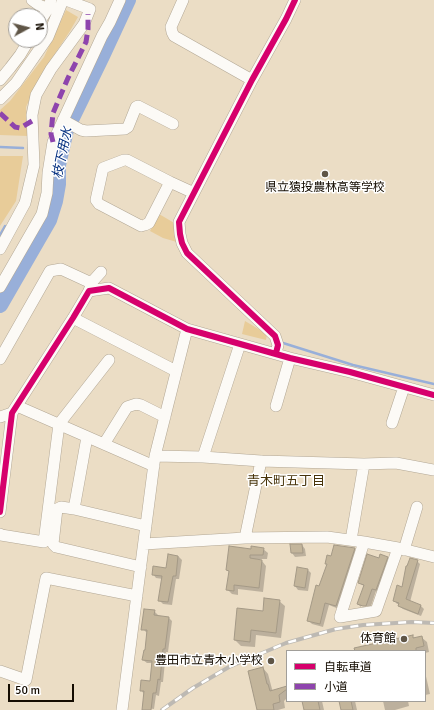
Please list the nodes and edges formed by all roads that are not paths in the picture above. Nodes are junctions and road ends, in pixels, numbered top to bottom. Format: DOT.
graph roads {
  1 [pos="32,0"];
  2 [pos="63,0"];
  3 [pos="66,0"];
  4 [pos="120,0"];
  5 [pos="183,0"];
  6 [pos="294,0"];
  7 [pos="49,4"];
  8 [pos="24,48"];
  9 [pos="0,80"];
  10 [pos="252,80"];
  11 [pos="0,99"];
  12 [pos="66,122"];
  13 [pos="173,124"];
  14 [pos="170,182"];
  15 [pos="194,192"];
  16 [pos="0,249"];
  17 [pos="101,272"];
  18 [pos="0,287"];
  19 [pos="90,287"];
  20 [pos="73,318"];
  21 [pos="187,329"];
  22 [pos="240,344"];
  23 [pos="276,354"];
  24 [pos="290,358"];
  25 [pos="0,359"];
  26 [pos="109,360"];
  27 [pos="176,370"];
  28 [pos="404,387"];
  29 [pos="434,395"];
  30 [pos="276,406"];
  31 [pos="14,410"];
  32 [pos="0,417"];
  33 [pos="165,417"];
  34 [pos="392,423"];
  35 [pos="59,424"];
  36 [pos="87,437"];
  37 [pos="104,444"];
  38 [pos="203,457"];
  39 [pos="155,461"];
  40 [pos="262,461"];
  41 [pos="364,464"];
  42 [pos="434,470"];
  43 [pos="417,507"];
  44 [pos="74,509"];
  45 [pos="0,512"];
  46 [pos="146,526"];
  47 [pos="0,534"];
  48 [pos="245,538"];
  49 [pos="351,540"];
  50 [pos="364,542"];
  51 [pos="144,544"];
  52 [pos="401,549"];
  53 [pos="434,557"];
  54 [pos="141,567"];
  55 [pos="137,596"];
  56 [pos="0,671"];
  57 [pos="122,710"];
  1 -- 7 [label="street"];
  2 -- 11 [label="street"];
  3 -- 16 [label="street"];
  4 -- 12 [label="street"];
  5 -- 10 [label="street"];
  6 -- 10 [label="street"];
  8 -- 9 [label="street"];
  10 -- 15 [label="street"];
  12 -- 13 [label="street"];
  12 -- 18 [label="street"];
  14 -- 14 [label="street"];
  14 -- 15 [label="street"];
  15 -- 23 [label="street"];
  17 -- 19 [label="street"];
  19 -- 20 [label="street"];
  19 -- 21 [label="street"];
  19 -- 25 [label="street"];
  20 -- 27 [label="street"];
  20 -- 31 [label="street"];
  21 -- 22 [label="street"];
  21 -- 27 [label="street"];
  22 -- 23 [label="street"];
  22 -- 38 [label="street"];
  23 -- 24 [label="street"];
  24 -- 28 [label="street"];
  24 -- 30 [label="street"];
  26 -- 35 [label="street"];
  27 -- 33 [label="street"];
  28 -- 29 [label="street"];
  28 -- 34 [label="street"];
  31 -- 32 [label="street"];
  31 -- 35 [label="street"];
  31 -- 45 [label="street"];
  33 -- 37 [label="street"];
  33 -- 39 [label="street"];
  35 -- 36 [label="street"];
  35 -- 47 [label="street"];
  36 -- 37 [label="street"];
  36 -- 44 [label="street"];
  37 -- 39 [label="street"];
  38 -- 39 [label="street"];
  38 -- 40 [label="street"];
  39 -- 46 [label="street"];
  40 -- 41 [label="street"];
  40 -- 48 [label="street"];
  41 -- 42 [label="street"];
  41 -- 49 [label="street"];
  43 -- 52 [label="street"];
  44 -- 46 [label="street"];
  44 -- 54 [label="street"];
  46 -- 51 [label="street"];
  48 -- 49 [label="street"];
  48 -- 51 [label="street"];
  49 -- 50 [label="street"];
  50 -- 52 [label="street"];
  50 -- 52 [label="street"];
  51 -- 54 [label="street"];
  52 -- 53 [label="street"];
  54 -- 55 [label="street"];
  55 -- 56 [label="street"];
  55 -- 57 [label="street"];
}
